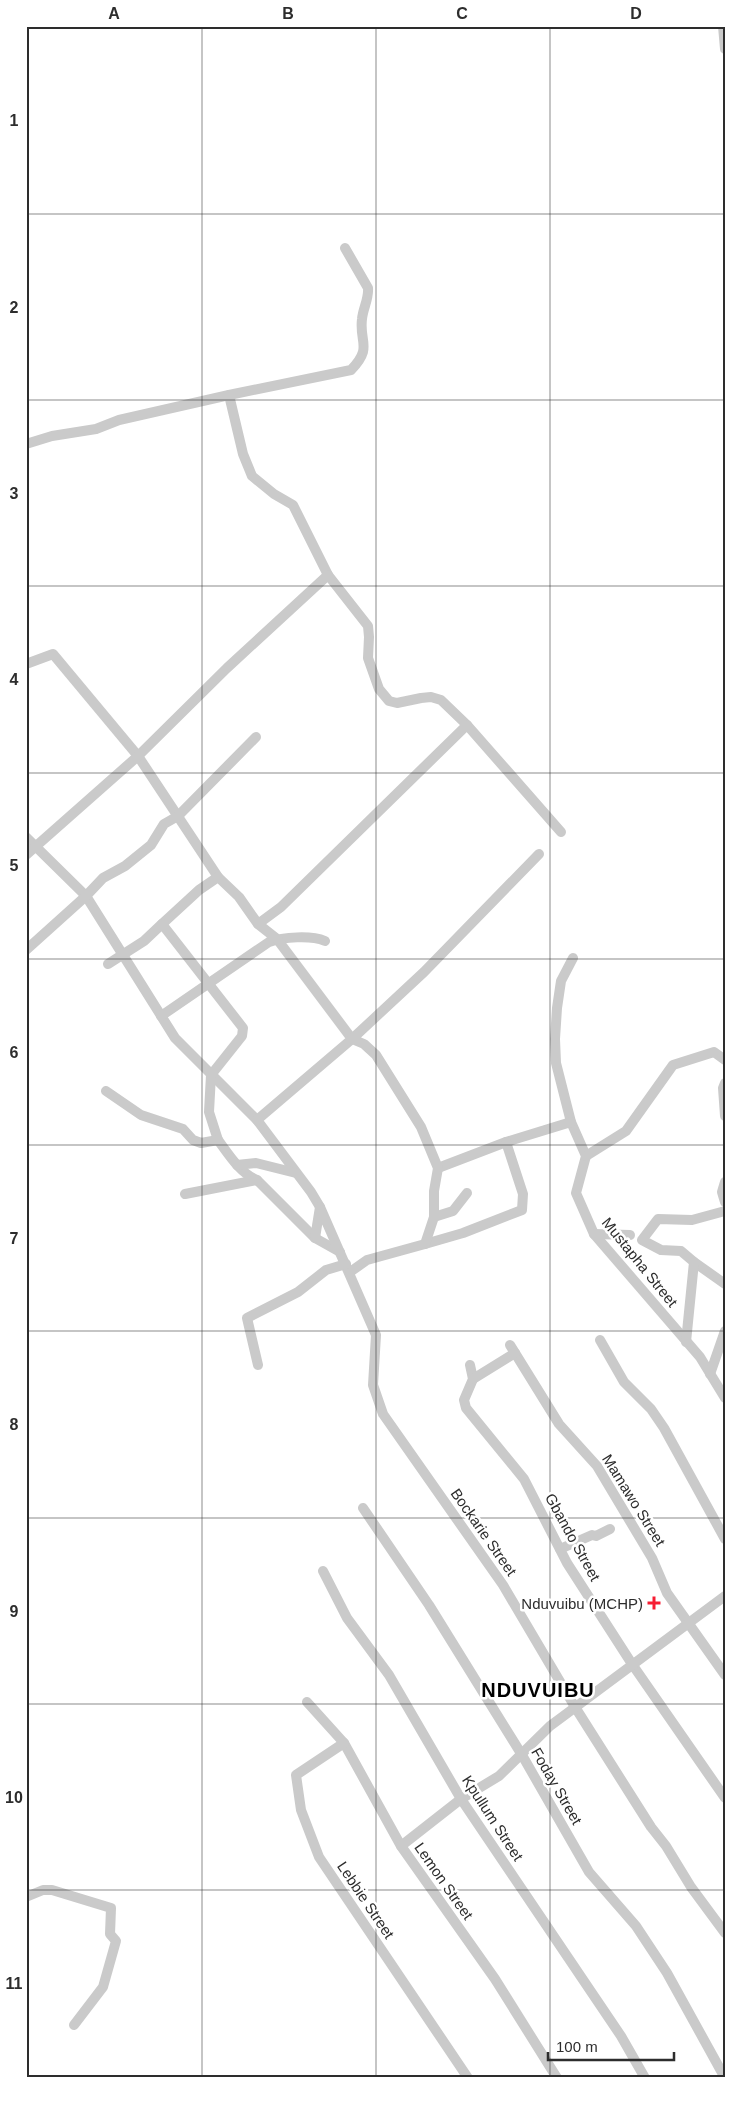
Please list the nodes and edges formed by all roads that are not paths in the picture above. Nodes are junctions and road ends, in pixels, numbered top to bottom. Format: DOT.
graph roads {
  1 [pos="724,26"];
  2 [pos="725,49"];
  3 [pos="345,248"];
  4 [pos="229,395"];
  5 [pos="26,444"];
  6 [pos="328,576"];
  7 [pos="26,664"];
  8 [pos="467,725"];
  9 [pos="256,737"];
  10 [pos="138,756"];
  11 [pos="178,816"];
  12 [pos="561,832"];
  13 [pos="26,837"];
  14 [pos="35,848"];
  15 [pos="538,854"];
  16 [pos="26,855"];
  17 [pos="218,877"];
  18 [pos="86,896"];
  19 [pos="162,924"];
  20 [pos="258,924"];
  21 [pos="277,939"];
  22 [pos="325,941"];
  23 [pos="26,950"];
  24 [pos="123,954"];
  25 [pos="573,958"];
  26 [pos="108,964"];
  27 [pos="208,984"];
  28 [pos="162,1016"];
  29 [pos="352,1039"];
  30 [pos="725,1060"];
  31 [pos="211,1075"];
  32 [pos="725,1083"];
  33 [pos="106,1091"];
  34 [pos="725,1116"];
  35 [pos="257,1120"];
  36 [pos="571,1122"];
  37 [pos="218,1140"];
  38 [pos="506,1142"];
  39 [pos="586,1156"];
  40 [pos="238,1165"];
  41 [pos="438,1168"];
  42 [pos="296,1173"];
  43 [pos="257,1180"];
  44 [pos="725,1182"];
  45 [pos="467,1193"];
  46 [pos="185,1194"];
  47 [pos="725,1202"];
  48 [pos="320,1207"];
  49 [pos="725,1211"];
  50 [pos="434,1217"];
  51 [pos="594,1234"];
  52 [pos="630,1235"];
  53 [pos="315,1238"];
  54 [pos="425,1244"];
  55 [pos="340,1252"];
  56 [pos="694,1262"];
  57 [pos="348,1268"];
  58 [pos="725,1284"];
  59 [pos="725,1330"];
  60 [pos="600,1340"];
  61 [pos="686,1342"];
  62 [pos="258,1365"];
  63 [pos="470,1365"];
  64 [pos="710,1374"];
  65 [pos="473,1379"];
  66 [pos="725,1398"];
  67 [pos="363,1508"];
  68 [pos="610,1529"];
  69 [pos="725,1539"];
  70 [pos="560,1548"];
  71 [pos="323,1571"];
  72 [pos="725,1596"];
  73 [pos="688,1623"];
  74 [pos="632,1664"];
  75 [pos="725,1676"];
  76 [pos="307,1702"];
  77 [pos="575,1707"];
  78 [pos="344,1743"];
  79 [pos="522,1755"];
  80 [pos="725,1798"];
  81 [pos="461,1799"];
  82 [pos="402,1846"];
  83 [pos="26,1897"];
  84 [pos="725,1933"];
  85 [pos="74,2025"];
  86 [pos="468,2078"];
  87 [pos="557,2078"];
  88 [pos="645,2078"];
  89 [pos="725,2078"];
  1 -- 2 [label="street"];
  3 -- 4 [label="street"];
  4 -- 5 [label="street"];
  4 -- 6 [label="street"];
  6 -- 8 [label="street"];
  6 -- 10 [label="street"];
  7 -- 10 [label="street"];
  8 -- 12 [label="street"];
  8 -- 20 [label="street"];
  9 -- 11 [label="street"];
  10 -- 11 [label="street"];
  10 -- 14 [label="street"];
  11 -- 17 [label="street"];
  11 -- 18 [label="street"];
  13 -- 14 [label="street, Bockarie Street"];
  14 -- 16 [label="street"];
  14 -- 18 [label="street, Bockarie Street"];
  15 -- 29 [label="street"];
  17 -- 19 [label="street"];
  17 -- 20 [label="street"];
  18 -- 23 [label="street"];
  18 -- 24 [label="street, Bockarie Street"];
  19 -- 24 [label="street"];
  19 -- 27 [label="street"];
  20 -- 21 [label="street"];
  21 -- 22 [label="street"];
  21 -- 27 [label="street"];
  21 -- 29 [label="street"];
  24 -- 26 [label="street"];
  24 -- 28 [label="street, Bockarie Street"];
  25 -- 36 [label="street"];
  27 -- 28 [label="street"];
  27 -- 31 [label="street"];
  28 -- 31 [label="street, Bockarie Street"];
  29 -- 35 [label="street"];
  29 -- 41 [label="street"];
  30 -- 39 [label="street"];
  31 -- 35 [label="street, Bockarie Street"];
  31 -- 37 [label="street"];
  32 -- 34 [label="street"];
  33 -- 37 [label="street"];
  35 -- 42 [label="street, Bockarie Street"];
  36 -- 38 [label="street"];
  36 -- 39 [label="street"];
  37 -- 40 [label="street"];
  38 -- 41 [label="street"];
  38 -- 54 [label="street"];
  39 -- 51 [label="street, Mustapha Street"];
  40 -- 42 [label="street"];
  40 -- 43 [label="street"];
  41 -- 50 [label="street"];
  42 -- 48 [label="street, Bockarie Street"];
  43 -- 46 [label="street"];
  43 -- 53 [label="street"];
  44 -- 47 [label="street"];
  45 -- 50 [label="street"];
  48 -- 53 [label="street"];
  48 -- 55 [label="street, Bockarie Street"];
  49 -- 56 [label="street"];
  50 -- 54 [label="street"];
  51 -- 52 [label="street"];
  51 -- 61 [label="street, Mustapha Street"];
  53 -- 55 [label="street"];
  54 -- 57 [label="street"];
  55 -- 57 [label="street, Bockarie Street"];
  56 -- 58 [label="street"];
  56 -- 61 [label="street"];
  57 -- 62 [label="street"];
  57 -- 77 [label="street, Bockarie Street"];
  59 -- 64 [label="street"];
  60 -- 69 [label="street"];
  61 -- 64 [label="street, Mustapha Street"];
  63 -- 65 [label="street"];
  64 -- 66 [label="street, Mustapha Street"];
  65 -- 70 [label="street, Gbando Street"];
  65 -- 73 [label="street, Mamawo Street"];
  67 -- 79 [label="street, Foday Street"];
  68 -- 70 [label="street"];
  70 -- 74 [label="street, Gbando Street"];
  71 -- 81 [label="street, Kpullum Street"];
  72 -- 73 [label="street"];
  73 -- 74 [label="street"];
  73 -- 75 [label="street, Mamawo Street"];
  74 -- 77 [label="street"];
  74 -- 80 [label="street, Gbando Street"];
  76 -- 78 [label="street, Lemon Street"];
  77 -- 79 [label="street"];
  77 -- 84 [label="street, Bockarie Street"];
  78 -- 82 [label="street, Lemon Street"];
  78 -- 86 [label="street, Lebbie Street"];
  79 -- 81 [label="street"];
  79 -- 89 [label="street, Foday Street"];
  81 -- 82 [label="street"];
  81 -- 88 [label="street, Kpullum Street"];
  82 -- 87 [label="street, Lemon Street"];
  83 -- 85 [label="street"];
}
